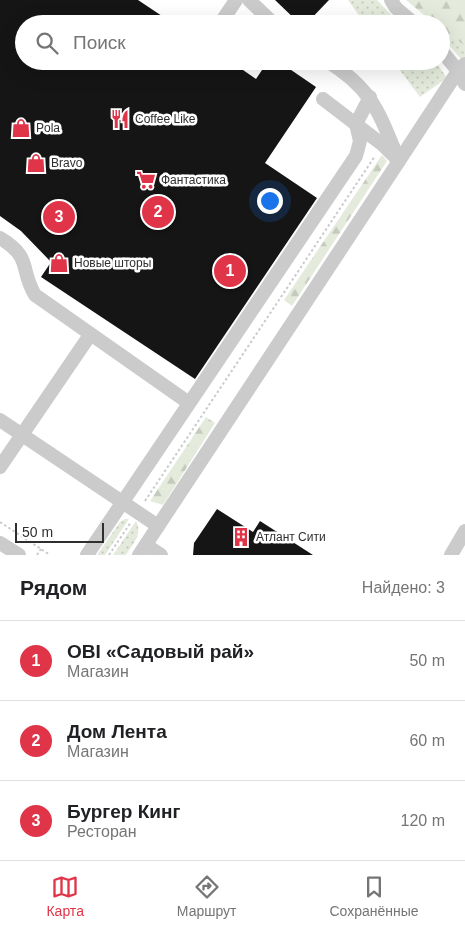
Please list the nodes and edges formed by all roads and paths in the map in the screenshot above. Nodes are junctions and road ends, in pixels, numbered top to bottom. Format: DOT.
graph roads {
  1 [pos="236,0"];
  2 [pos="249,0"];
  3 [pos="391,0"];
  4 [pos="226,15"];
  5 [pos="265,15"];
  6 [pos="404,15"];
  7 [pos="450,58"];
  8 [pos="461,68"];
  9 [pos="340,70"];
  10 [pos="465,84"];
  11 [pos="370,97"];
  12 [pos="323,99"];
  13 [pos="356,124"];
  14 [pos="383,145"];
  15 [pos="399,161"];
  16 [pos="0,238"];
  17 [pos="90,335"];
  18 [pos="189,403"];
  19 [pos="0,420"];
  20 [pos="22,435"];
  21 [pos="0,467"];
  22 [pos="123,502"];
  23 [pos="138,512"];
  24 [pos="0,522"];
  25 [pos="32,526"];
  26 [pos="158,526"];
  27 [pos="464,536"];
  28 [pos="24,538"];
  29 [pos="0,543"];
  30 [pos="41,549"];
  31 [pos="142,550"];
  32 [pos="19,555"];
  33 [pos="37,555"];
  34 [pos="50,555"];
  35 [pos="87,555"];
  36 [pos="108,555"];
  37 [pos="161,555"];
  38 [pos="451,555"];
  1 -- 4 [label="street"];
  2 -- 5 [label="street"];
  3 -- 6 [label="street"];
  7 -- 8 [label="street"];
  8 -- 10 [label="street"];
  8 -- 15 [label="street"];
  9 -- 11 [label="street"];
  11 -- 13 [label="street"];
  11 -- 15 [label="street"];
  12 -- 13 [label="street"];
  13 -- 14 [label="street"];
  13 -- 18 [label="street"];
  14 -- 15 [label="street"];
  14 -- 23 [label="path"];
  15 -- 26 [label="street"];
  16 -- 17 [label="street"];
  17 -- 18 [label="street"];
  17 -- 20 [label="street"];
  18 -- 22 [label="street"];
  19 -- 20 [label="street"];
  20 -- 21 [label="street"];
  20 -- 22 [label="street"];
  22 -- 23 [label="street"];
  22 -- 35 [label="street"];
  23 -- 26 [label="street"];
  23 -- 36 [label="path"];
  24 -- 28 [label="path"];
  25 -- 28 [label="path"];
  26 -- 31 [label="street"];
  27 -- 38 [label="street"];
  28 -- 30 [label="path"];
  29 -- 32 [label="street"];
  30 -- 33 [label="path"];
  30 -- 34 [label="path"];
  31 -- 37 [label="street"];
}
